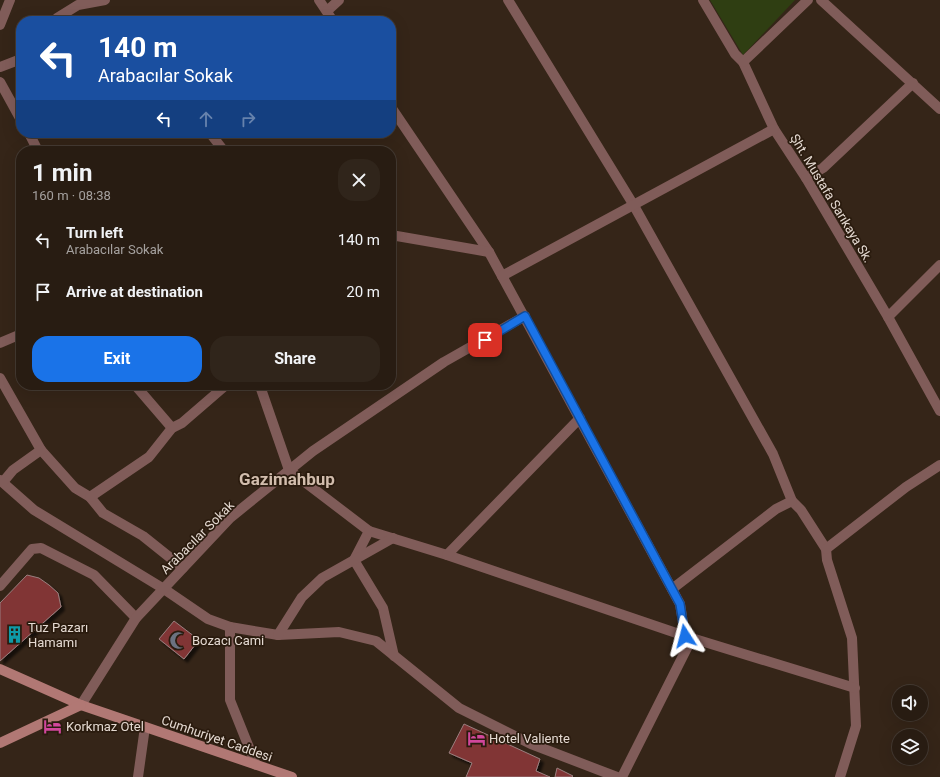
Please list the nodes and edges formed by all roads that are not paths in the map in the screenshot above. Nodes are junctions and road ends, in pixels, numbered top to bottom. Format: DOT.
graph roads {
  1 [pos="10,0"];
  2 [pos="105,0"];
  3 [pos="319,0"];
  4 [pos="339,0"];
  5 [pos="508,0"];
  6 [pos="703,0"];
  7 [pos="808,0"];
  8 [pos="821,0"];
  9 [pos="327,11"];
  10 [pos="60,16"];
  11 [pos="330,16"];
  12 [pos="0,25"];
  13 [pos="16,61"];
  14 [pos="743,62"];
  15 [pos="0,67"];
  16 [pos="0,82"];
  17 [pos="913,83"];
  18 [pos="940,109"];
  19 [pos="16,111"];
  20 [pos="396,114"];
  21 [pos="774,129"];
  22 [pos="214,138"];
  23 [pos="220,146"];
  24 [pos="806,178"];
  25 [pos="633,204"];
  26 [pos="396,236"];
  27 [pos="489,252"];
  28 [pos="940,265"];
  29 [pos="502,276"];
  30 [pos="525,316"];
  31 [pos="888,317"];
  32 [pos="16,336"];
  33 [pos="0,342"];
  34 [pos="0,378"];
  35 [pos="138,390"];
  36 [pos="220,390"];
  37 [pos="262,390"];
  38 [pos="940,410"];
  39 [pos="580,418"];
  40 [pos="172,428"];
  41 [pos="41,450"];
  42 [pos="940,465"];
  43 [pos="289,470"];
  44 [pos="1,481"];
  45 [pos="90,497"];
  46 [pos="792,501"];
  47 [pos="369,531"];
  48 [pos="393,538"];
  49 [pos="826,549"];
  50 [pos="447,555"];
  51 [pos="354,560"];
  52 [pos="183,568"];
  53 [pos="0,586"];
  54 [pos="164,589"];
  55 [pos="672,589"];
  56 [pos="136,618"];
  57 [pos="230,627"];
  58 [pos="278,635"];
  59 [pos="685,636"];
  60 [pos="394,656"];
  61 [pos="0,669"];
  62 [pos="855,688"];
  63 [pos="81,704"];
  64 [pos="145,727"];
  65 [pos="0,743"];
  66 [pos="256,765"];
  67 [pos="286,776"];
  68 [pos="138,777"];
  69 [pos="617,777"];
  70 [pos="622,777"];
  71 [pos="840,777"];
  1 -- 12 [label="street"];
  2 -- 10 [label="street"];
  3 -- 9 [label="street"];
  4 -- 9 [label="street"];
  5 -- 25 [label="street"];
  6 -- 14 [label="street, Şht. Mustafa Sarıkaya Sk."];
  7 -- 14 [label="street"];
  8 -- 17 [label="street"];
  9 -- 11 [label="street"];
  13 -- 15 [label="street"];
  14 -- 21 [label="street, Şht. Mustafa Sarıkaya Sk."];
  16 -- 19 [label="street"];
  17 -- 18 [label="street"];
  17 -- 24 [label="street"];
  20 -- 27 [label="street"];
  21 -- 24 [label="street, Şht. Mustafa Sarıkaya Sk."];
  21 -- 25 [label="street"];
  22 -- 23 [label="street"];
  24 -- 31 [label="street, Şht. Mustafa Sarıkaya Sk."];
  25 -- 29 [label="street"];
  25 -- 46 [label="street"];
  26 -- 27 [label="street"];
  27 -- 29 [label="street"];
  28 -- 31 [label="street"];
  29 -- 30 [label="street"];
  30 -- 39 [label="street"];
  30 -- 43 [label="street, Arabacılar Sokak"];
  31 -- 38 [label="street, Şht. Mustafa Sarıkaya Sk."];
  32 -- 33 [label="street"];
  34 -- 41 [label="street"];
  35 -- 40 [label="street"];
  36 -- 40 [label="street"];
  37 -- 43 [label="street"];
  39 -- 50 [label="street"];
  39 -- 55 [label="street"];
  40 -- 45 [label="street"];
  41 -- 44 [label="street"];
  41 -- 45 [label="street"];
  42 -- 49 [label="street"];
  43 -- 47 [label="street"];
  43 -- 52 [label="street, Arabacılar Sokak"];
  44 -- 54 [label="street"];
  45 -- 52 [label="street"];
  46 -- 49 [label="street"];
  46 -- 55 [label="street"];
  47 -- 48 [label="street"];
  47 -- 51 [label="street"];
  48 -- 50 [label="street"];
  48 -- 51 [label="street"];
  49 -- 62 [label="street"];
  50 -- 59 [label="street"];
  51 -- 58 [label="street"];
  51 -- 60 [label="street"];
  52 -- 54 [label="street, Arabacılar Sokak"];
  53 -- 56 [label="street"];
  54 -- 56 [label="street, Arabacılar Sokak"];
  54 -- 57 [label="street"];
  55 -- 59 [label="street"];
  56 -- 63 [label="street, Arabacılar Sokak"];
  57 -- 58 [label="street"];
  57 -- 66 [label="street"];
  58 -- 60 [label="street"];
  59 -- 62 [label="street"];
  59 -- 70 [label="street"];
  60 -- 69 [label="street"];
  61 -- 63 [label="main road, Cumhuriyet Caddesi"];
  62 -- 71 [label="street"];
  63 -- 64 [label="main road, Cumhuriyet Caddesi"];
  63 -- 65 [label="main road"];
  64 -- 66 [label="main road, Cumhuriyet Caddesi"];
  64 -- 68 [label="street"];
  66 -- 67 [label="main road, Cumhuriyet Caddesi"];
}
